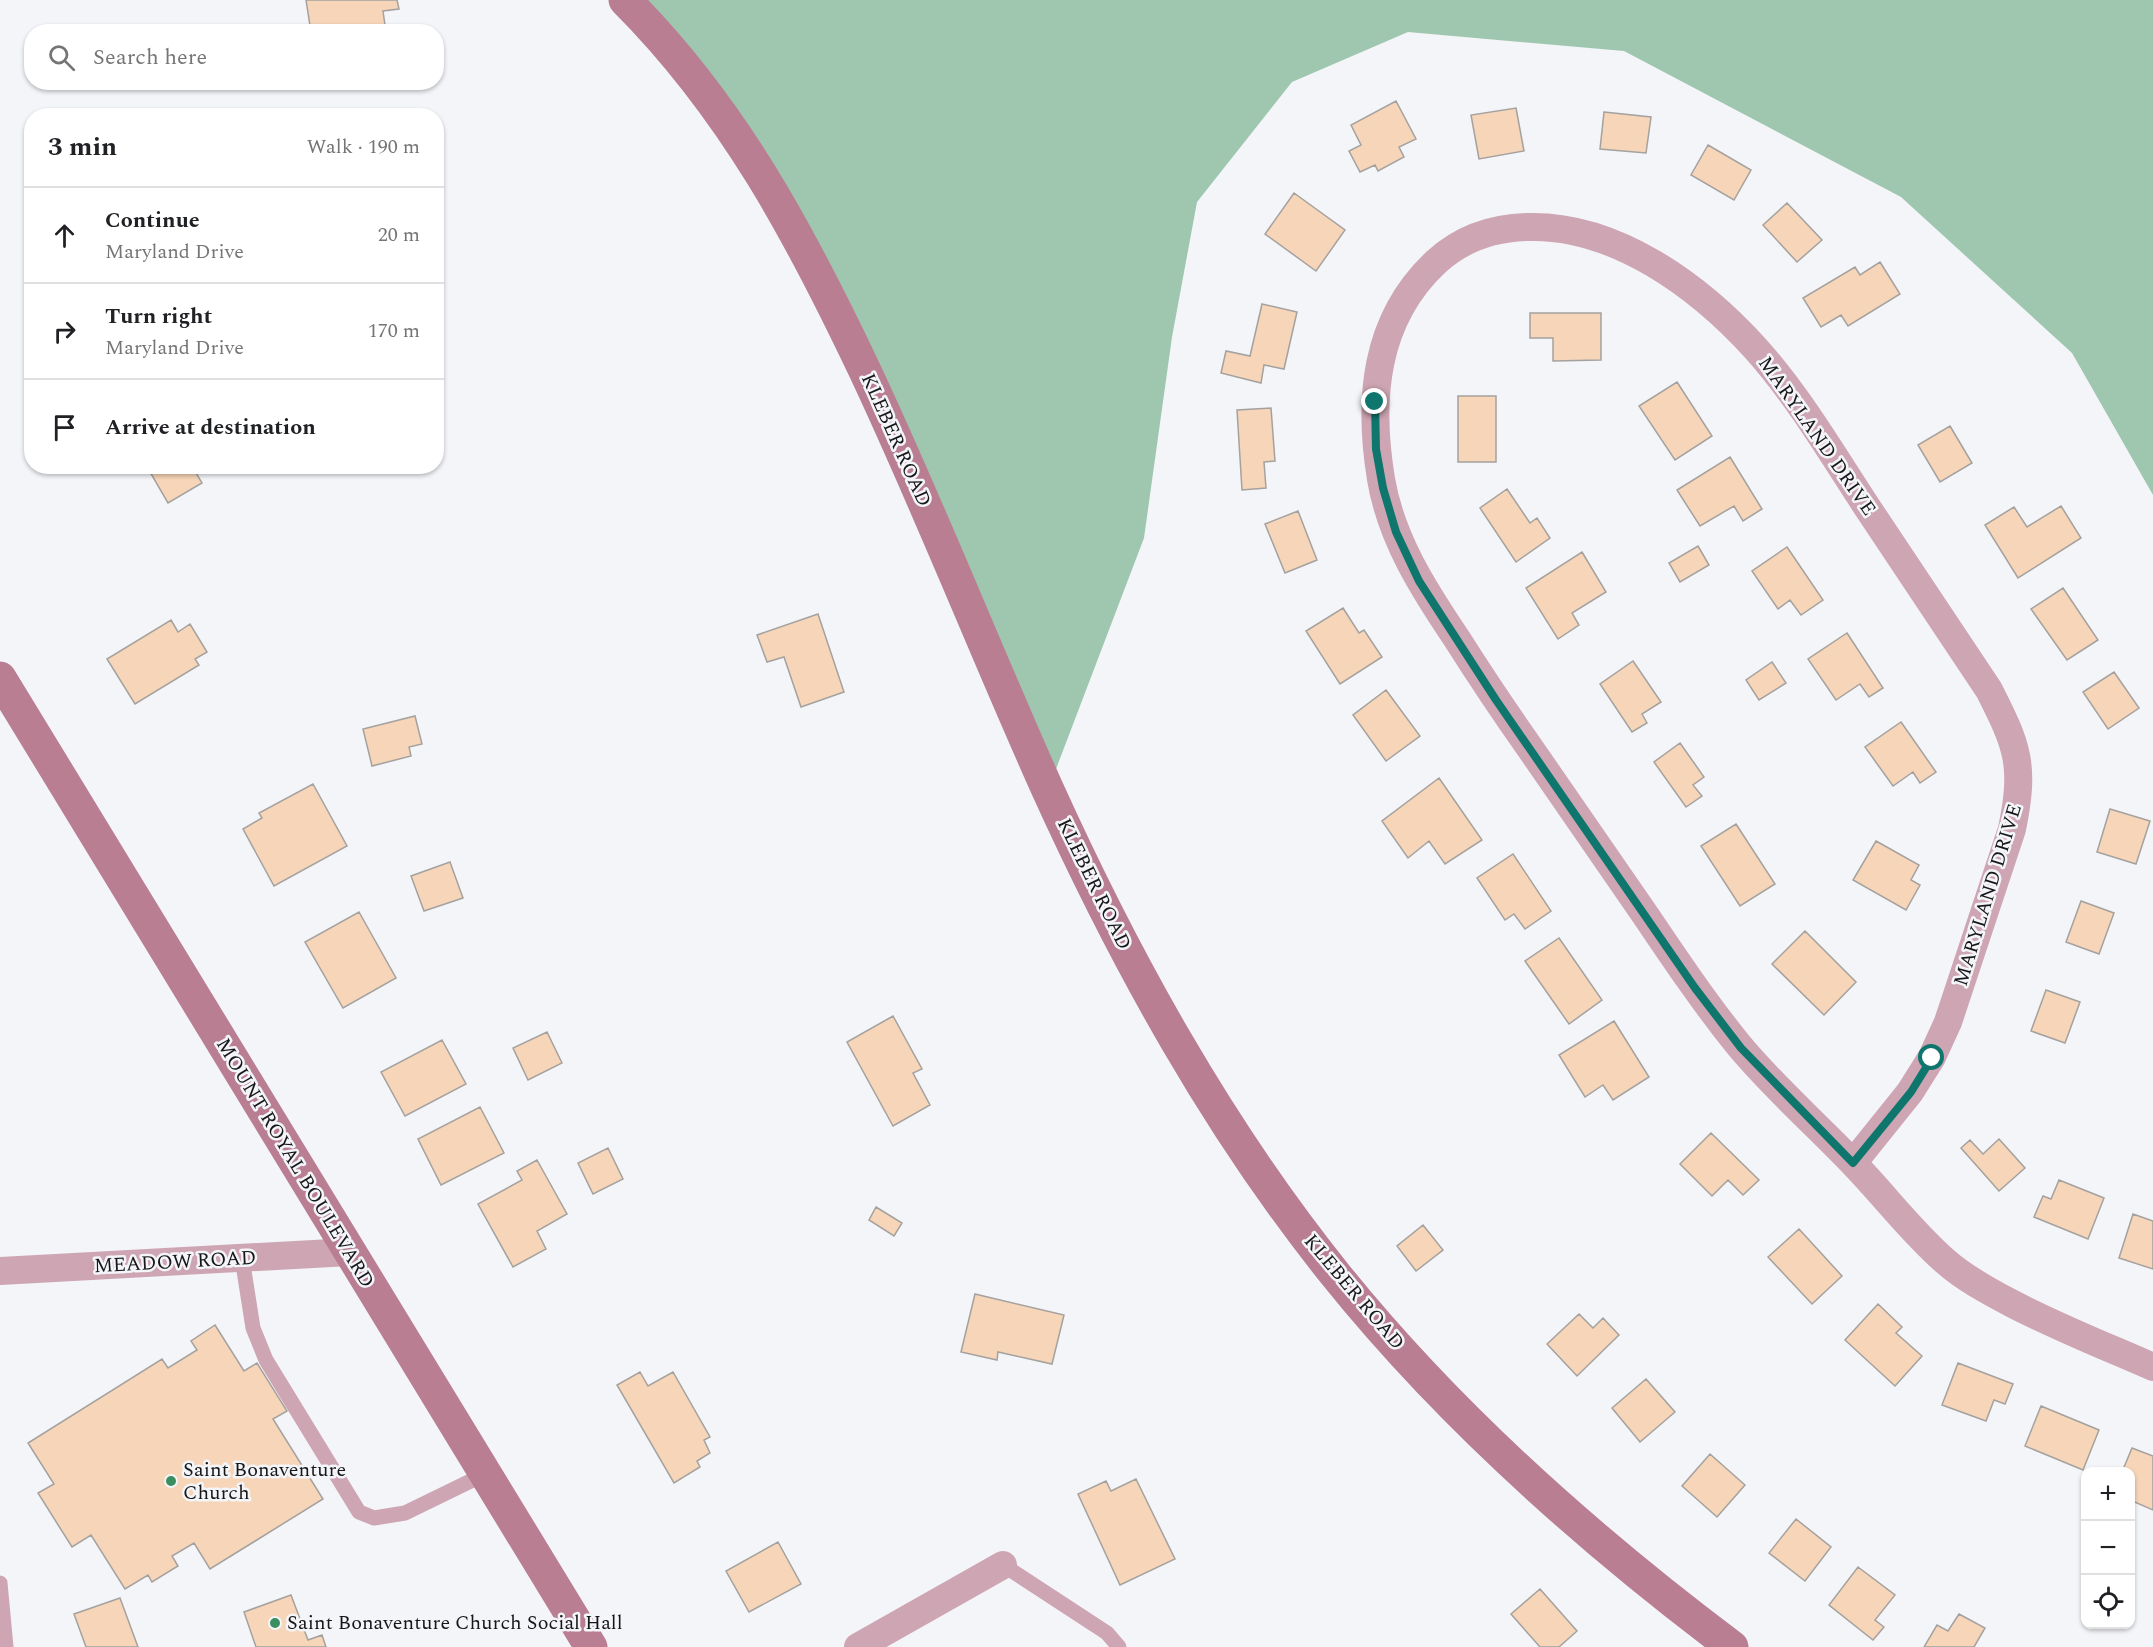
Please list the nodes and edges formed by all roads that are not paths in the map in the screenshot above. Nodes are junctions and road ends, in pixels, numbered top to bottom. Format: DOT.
graph roads {
  1 [pos="625,0"];
  2 [pos="0,678"];
  3 [pos="1853,1163"];
  4 [pos="350,1252"];
  5 [pos="242,1258"];
  6 [pos="0,1271"];
  7 [pos="2153,1367"];
  8 [pos="485,1474"];
  9 [pos="1003,1565"];
  10 [pos="0,1583"];
  11 [pos="6,1647"];
  12 [pos="591,1647"];
  13 [pos="858,1647"];
  14 [pos="1119,1647"];
  15 [pos="1732,1647"];
  1 -- 15 [label="street, KLEBER ROAD"];
  2 -- 4 [label="street, MOUNT ROYAL BOULEVARD"];
  3 -- 3 [label="street, MARYLAND DRIVE"];
  3 -- 7 [label="street, MARYLAND DRIVE"];
  4 -- 5 [label="street, MEADOW ROAD"];
  4 -- 8 [label="street, MOUNT ROYAL BOULEVARD"];
  5 -- 6 [label="street, MEADOW ROAD"];
  5 -- 8 [label="lane"];
  8 -- 12 [label="street, MOUNT ROYAL BOULEVARD"];
  9 -- 13 [label="street"];
  9 -- 14 [label="lane"];
  10 -- 11 [label="lane"];
}
